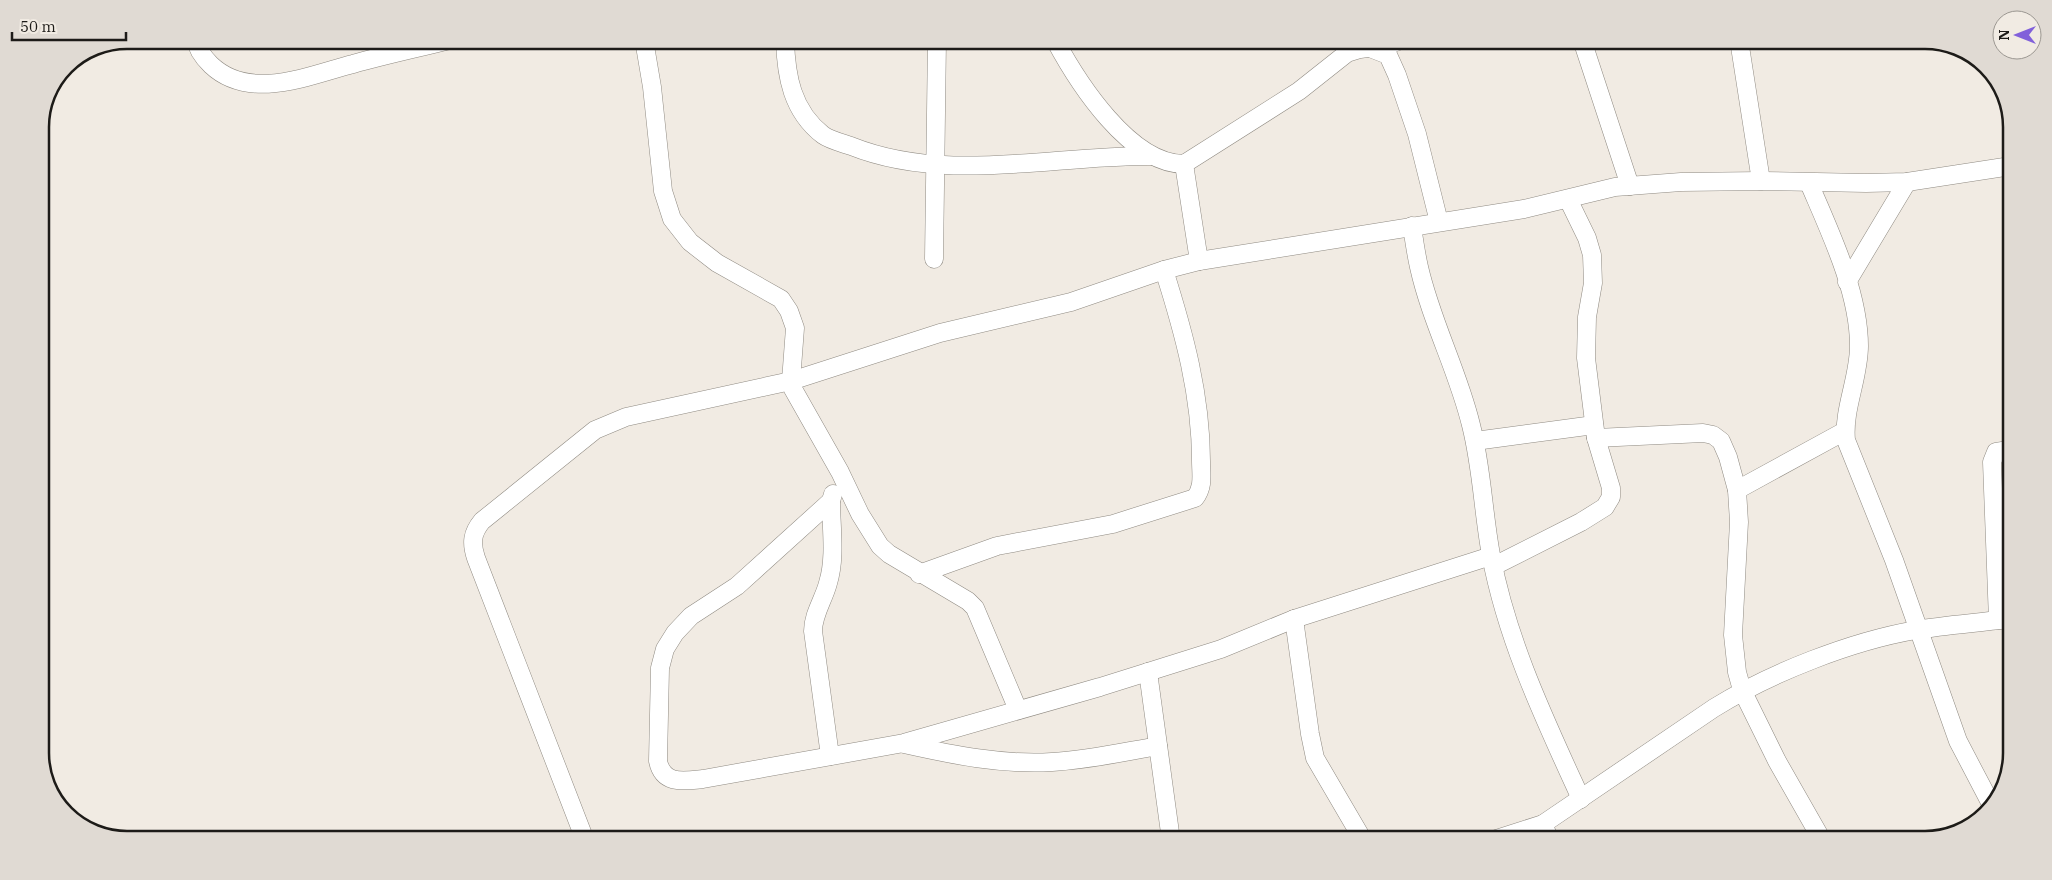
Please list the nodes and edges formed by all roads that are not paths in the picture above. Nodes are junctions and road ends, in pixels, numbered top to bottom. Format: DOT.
graph roads {
  1 [pos="198,49"];
  2 [pos="415,49"];
  3 [pos="646,49"];
  4 [pos="785,49"];
  5 [pos="938,49"];
  6 [pos="1060,49"];
  7 [pos="1355,49"];
  8 [pos="1375,49"];
  9 [pos="1585,49"];
  10 [pos="1740,49"];
  11 [pos="1151,156"];
  12 [pos="936,164"];
  13 [pos="1184,164"];
  14 [pos="2003,167"];
  15 [pos="1760,181"];
  16 [pos="1907,182"];
  17 [pos="1809,183"];
  18 [pos="1630,186"];
  19 [pos="1568,199"];
  20 [pos="1439,222"];
  21 [pos="1412,226"];
  22 [pos="934,259"];
  23 [pos="1199,261"];
  24 [pos="1164,270"];
  25 [pos="1847,282"];
  26 [pos="791,382"];
  27 [pos="1595,431"];
  28 [pos="1846,431"];
  29 [pos="1475,441"];
  30 [pos="2003,451"];
  31 [pos="840,472"];
  32 [pos="1737,490"];
  33 [pos="831,500"];
  34 [pos="1492,561"];
  35 [pos="919,574"];
  36 [pos="1294,619"];
  37 [pos="2002,620"];
  38 [pos="1918,630"];
  39 [pos="1148,672"];
  40 [pos="1742,690"];
  41 [pos="1018,710"];
  42 [pos="904,743"];
  43 [pos="1158,746"];
  44 [pos="830,756"];
  45 [pos="1581,799"];
  46 [pos="1988,799"];
  47 [pos="582,831"];
  48 [pos="1170,831"];
  49 [pos="1358,831"];
  50 [pos="1547,831"];
  51 [pos="1817,831"];
  1 -- 2 [label="street"];
  3 -- 26 [label="street"];
  4 -- 12 [label="street"];
  5 -- 12 [label="street"];
  6 -- 11 [label="street"];
  7 -- 13 [label="street"];
  8 -- 20 [label="street"];
  9 -- 18 [label="street"];
  10 -- 15 [label="street"];
  11 -- 12 [label="street"];
  11 -- 13 [label="street"];
  12 -- 22 [label="street"];
  13 -- 23 [label="street"];
  14 -- 16 [label="street"];
  15 -- 17 [label="street"];
  15 -- 18 [label="street"];
  16 -- 17 [label="street"];
  16 -- 25 [label="street"];
  17 -- 25 [label="street"];
  18 -- 19 [label="street"];
  19 -- 20 [label="street"];
  19 -- 27 [label="street"];
  20 -- 21 [label="street"];
  21 -- 23 [label="street"];
  21 -- 29 [label="street"];
  23 -- 24 [label="street"];
  24 -- 26 [label="street"];
  24 -- 35 [label="street"];
  25 -- 28 [label="street"];
  26 -- 31 [label="street"];
  26 -- 47 [label="street"];
  27 -- 29 [label="street"];
  27 -- 32 [label="street"];
  27 -- 34 [label="street"];
  28 -- 32 [label="street"];
  28 -- 38 [label="street"];
  29 -- 34 [label="street"];
  30 -- 37 [label="street"];
  31 -- 33 [label="street"];
  31 -- 35 [label="street"];
  32 -- 40 [label="street"];
  33 -- 44 [label="street"];
  33 -- 44 [label="street"];
  34 -- 36 [label="street"];
  34 -- 45 [label="street"];
  35 -- 41 [label="street"];
  36 -- 39 [label="street"];
  36 -- 49 [label="street"];
  37 -- 38 [label="street"];
  38 -- 40 [label="street"];
  38 -- 46 [label="street"];
  39 -- 41 [label="street"];
  39 -- 43 [label="street"];
  40 -- 45 [label="street"];
  40 -- 51 [label="street"];
  41 -- 42 [label="street"];
  42 -- 43 [label="street"];
  42 -- 44 [label="street"];
  43 -- 48 [label="street"];
  45 -- 50 [label="street"];
}
